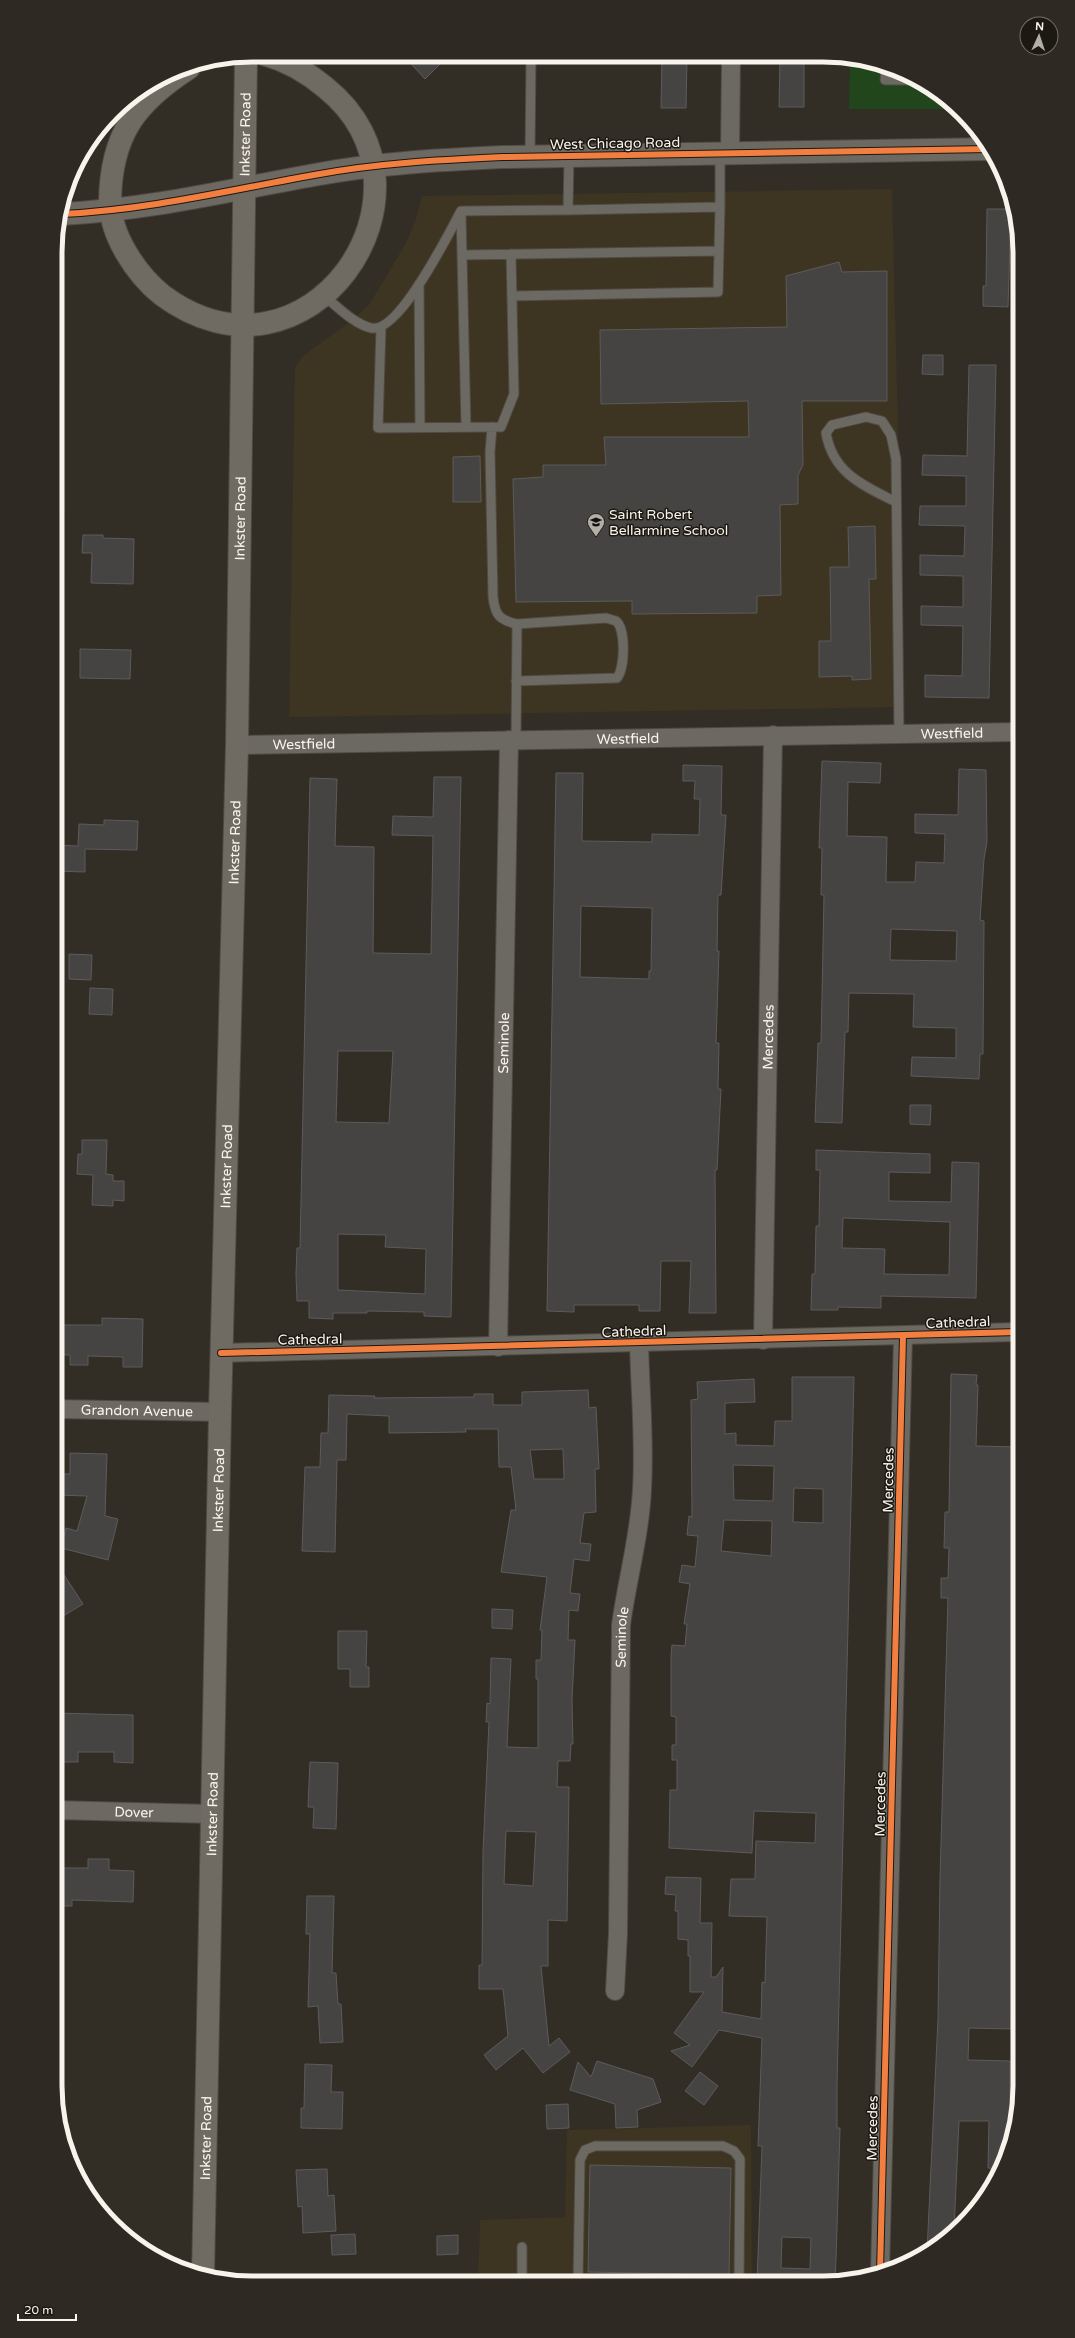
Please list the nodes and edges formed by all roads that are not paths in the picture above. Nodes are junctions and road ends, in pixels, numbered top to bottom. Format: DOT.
graph roads {
  1 [pos="246,62"];
  2 [pos="284,62"];
  3 [pos="531,62"];
  4 [pos="731,62"];
  5 [pos="886,73"];
  6 [pos="903,80"];
  7 [pos="162,85"];
  8 [pos="982,149"];
  9 [pos="725,153"];
  10 [pos="530,156"];
  11 [pos="569,156"];
  12 [pos="373,168"];
  13 [pos="243,189"];
  14 [pos="720,207"];
  15 [pos="110,209"];
  16 [pos="568,210"];
  17 [pos="462,211"];
  18 [pos="66,214"];
  19 [pos="719,251"];
  20 [pos="511,254"];
  21 [pos="462,255"];
  22 [pos="419,284"];
  23 [pos="324,296"];
  24 [pos="512,296"];
  25 [pos="241,326"];
  26 [pos="381,327"];
  27 [pos="466,427"];
  28 [pos="492,427"];
  29 [pos="420,428"];
  30 [pos="896,502"];
  31 [pos="517,624"];
  32 [pos="516,681"];
  33 [pos="1013,732"];
  34 [pos="899,734"];
  35 [pos="773,735"];
  36 [pos="513,739"];
  37 [pos="236,745"];
  38 [pos="1013,1332"];
  39 [pos="903,1336"];
  40 [pos="763,1340"];
  41 [pos="638,1342"];
  42 [pos="498,1347"];
  43 [pos="221,1354"];
  44 [pos="62,1409"];
  45 [pos="220,1412"];
  46 [pos="62,1810"];
  47 [pos="212,1814"];
  48 [pos="615,1990"];
  49 [pos="522,2247"];
  50 [pos="880,2267"];
  51 [pos="203,2270"];
  52 [pos="522,2276"];
  53 [pos="578,2276"];
  54 [pos="739,2276"];
  1 -- 13 [label="main road, Inkster Road"];
  2 -- 12 [label="main road"];
  3 -- 10 [label="lane"];
  4 -- 9 [label="street"];
  5 -- 6 [label="lane"];
  7 -- 15 [label="main road"];
  8 -- 9 [label="street, West Chicago Road"];
  9 -- 11 [label="street, West Chicago Road"];
  9 -- 14 [label="lane"];
  10 -- 11 [label="street, West Chicago Road"];
  10 -- 12 [label="street, West Chicago Road"];
  11 -- 16 [label="lane"];
  12 -- 13 [label="street, West Chicago Road"];
  12 -- 23 [label="main road"];
  13 -- 15 [label="street, West Chicago Road"];
  13 -- 25 [label="main road, Inkster Road"];
  14 -- 16 [label="lane"];
  14 -- 19 [label="lane"];
  15 -- 18 [label="street, West Chicago Road"];
  15 -- 25 [label="main road"];
  16 -- 17 [label="lane"];
  17 -- 21 [label="lane"];
  17 -- 22 [label="lane"];
  19 -- 20 [label="lane"];
  19 -- 24 [label="lane"];
  20 -- 21 [label="lane"];
  20 -- 24 [label="lane"];
  21 -- 27 [label="lane"];
  22 -- 26 [label="lane"];
  22 -- 29 [label="lane"];
  23 -- 25 [label="main road"];
  23 -- 26 [label="lane"];
  24 -- 28 [label="lane"];
  25 -- 37 [label="main road, Inkster Road"];
  26 -- 29 [label="lane"];
  27 -- 28 [label="lane"];
  27 -- 29 [label="lane"];
  28 -- 31 [label="lane"];
  30 -- 30 [label="lane"];
  30 -- 34 [label="lane"];
  31 -- 32 [label="lane"];
  31 -- 32 [label="lane"];
  32 -- 36 [label="lane"];
  33 -- 34 [label="street, Westfield"];
  34 -- 35 [label="street, Westfield"];
  35 -- 36 [label="street, Westfield"];
  35 -- 40 [label="street, Mercedes"];
  36 -- 37 [label="street, Westfield"];
  36 -- 42 [label="street, Seminole"];
  37 -- 43 [label="main road, Inkster Road"];
  38 -- 39 [label="street, Cathedral"];
  39 -- 40 [label="street, Cathedral"];
  39 -- 50 [label="street, Mercedes"];
  40 -- 41 [label="street, Cathedral"];
  41 -- 42 [label="street, Cathedral"];
  41 -- 48 [label="street, Seminole"];
  42 -- 43 [label="street, Cathedral"];
  43 -- 45 [label="main road, Inkster Road"];
  44 -- 45 [label="street, Grandon Avenue"];
  45 -- 47 [label="main road, Inkster Road"];
  46 -- 47 [label="street, Dover"];
  47 -- 51 [label="main road, Inkster Road"];
  49 -- 52 [label="lane"];
  53 -- 54 [label="lane"];
}
